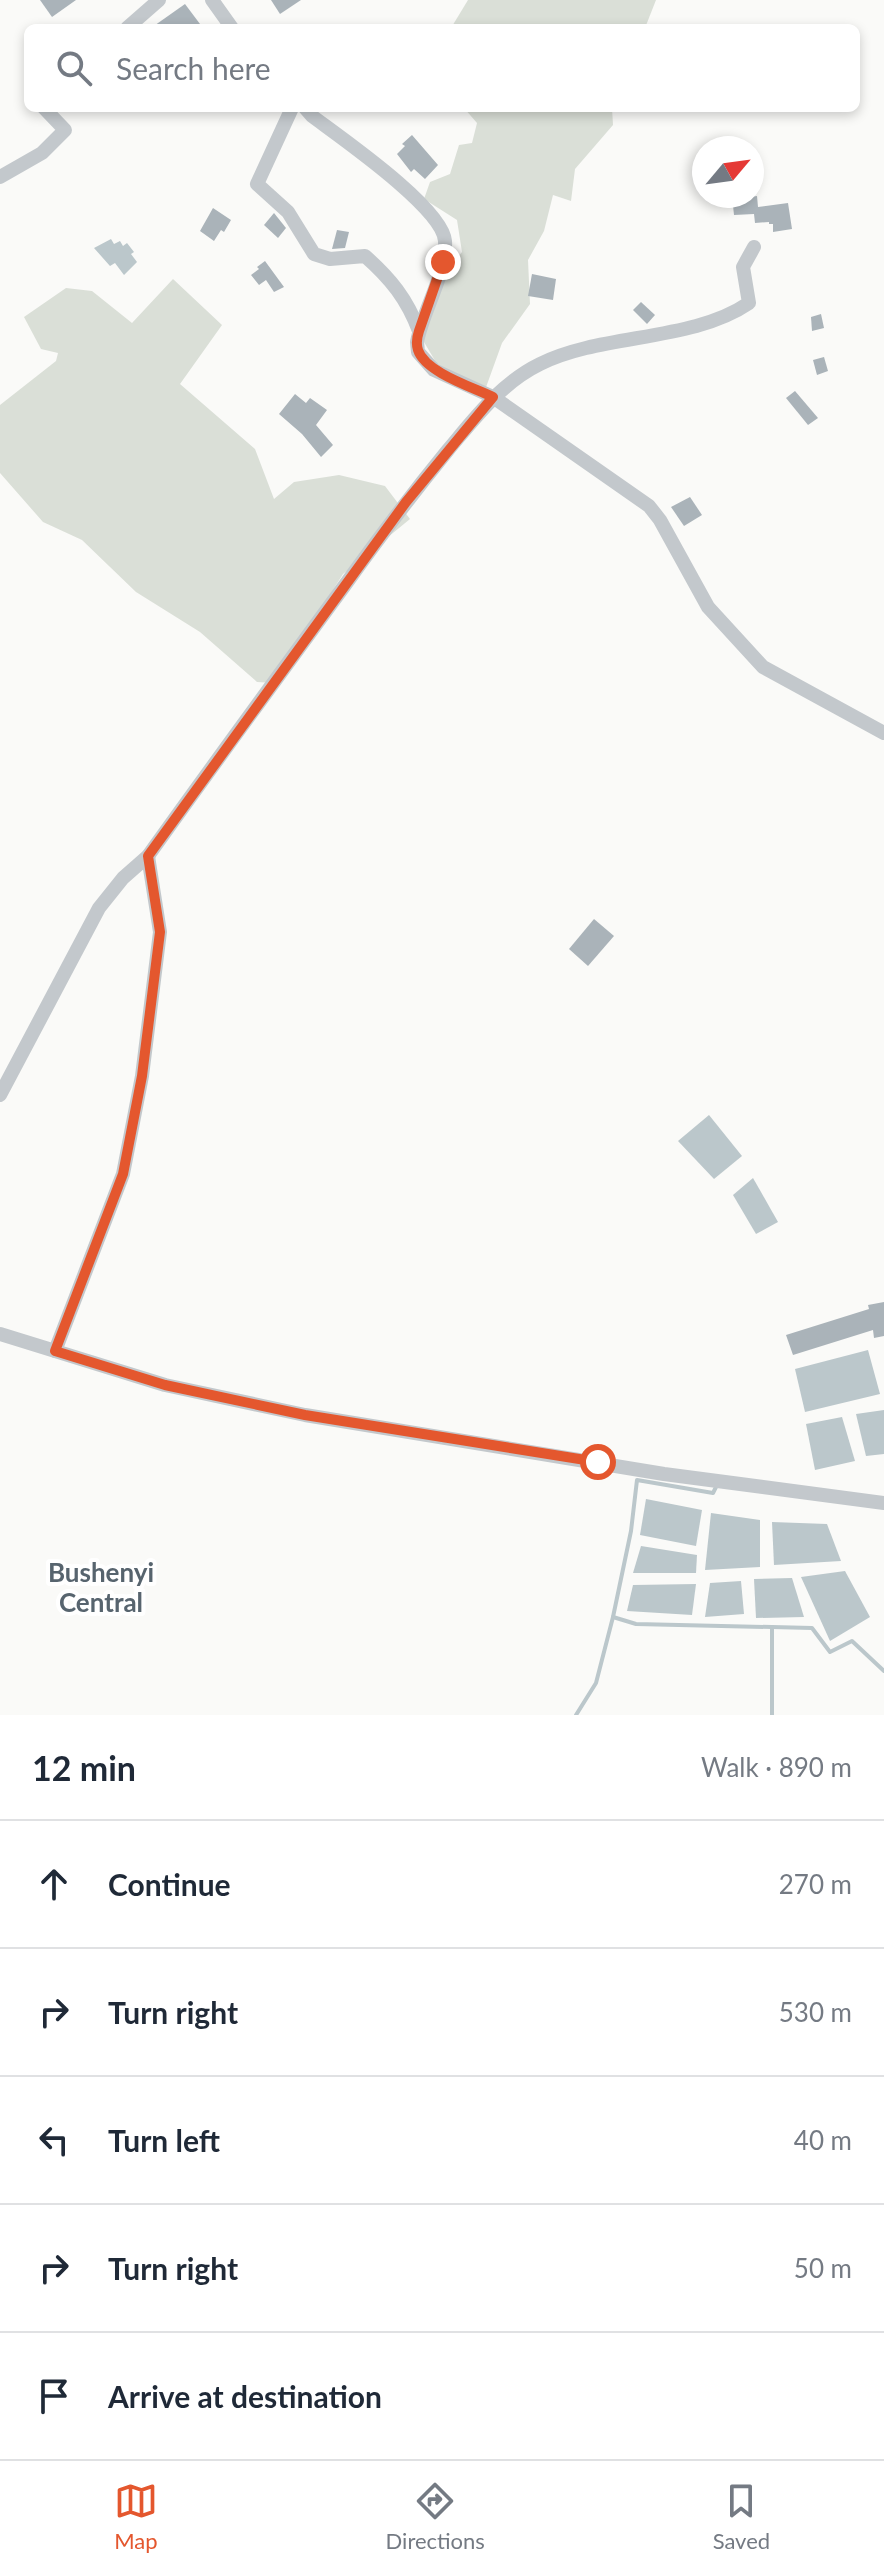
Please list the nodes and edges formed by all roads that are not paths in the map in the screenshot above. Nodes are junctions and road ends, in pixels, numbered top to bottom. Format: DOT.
graph roads {
  1 [pos="159,0"];
  2 [pos="212,0"];
  3 [pos="132,24"];
  4 [pos="229,24"];
  5 [pos="48,112"];
  6 [pos="290,112"];
  7 [pos="308,112"];
  8 [pos="0,177"];
  9 [pos="754,247"];
  10 [pos="419,331"];
  11 [pos="493,397"];
  12 [pos="884,733"];
  13 [pos="148,856"];
  14 [pos="0,1095"];
  15 [pos="0,1334"];
  16 [pos="55,1351"];
  17 [pos="884,1503"];
  1 -- 3 [label="street"];
  2 -- 4 [label="street"];
  5 -- 8 [label="street"];
  6 -- 10 [label="street"];
  7 -- 10 [label="street"];
  9 -- 11 [label="street"];
  10 -- 11 [label="street"];
  11 -- 12 [label="street"];
  11 -- 13 [label="street"];
  13 -- 14 [label="street"];
  13 -- 16 [label="street"];
  15 -- 16 [label="street"];
  16 -- 17 [label="street"];
}
